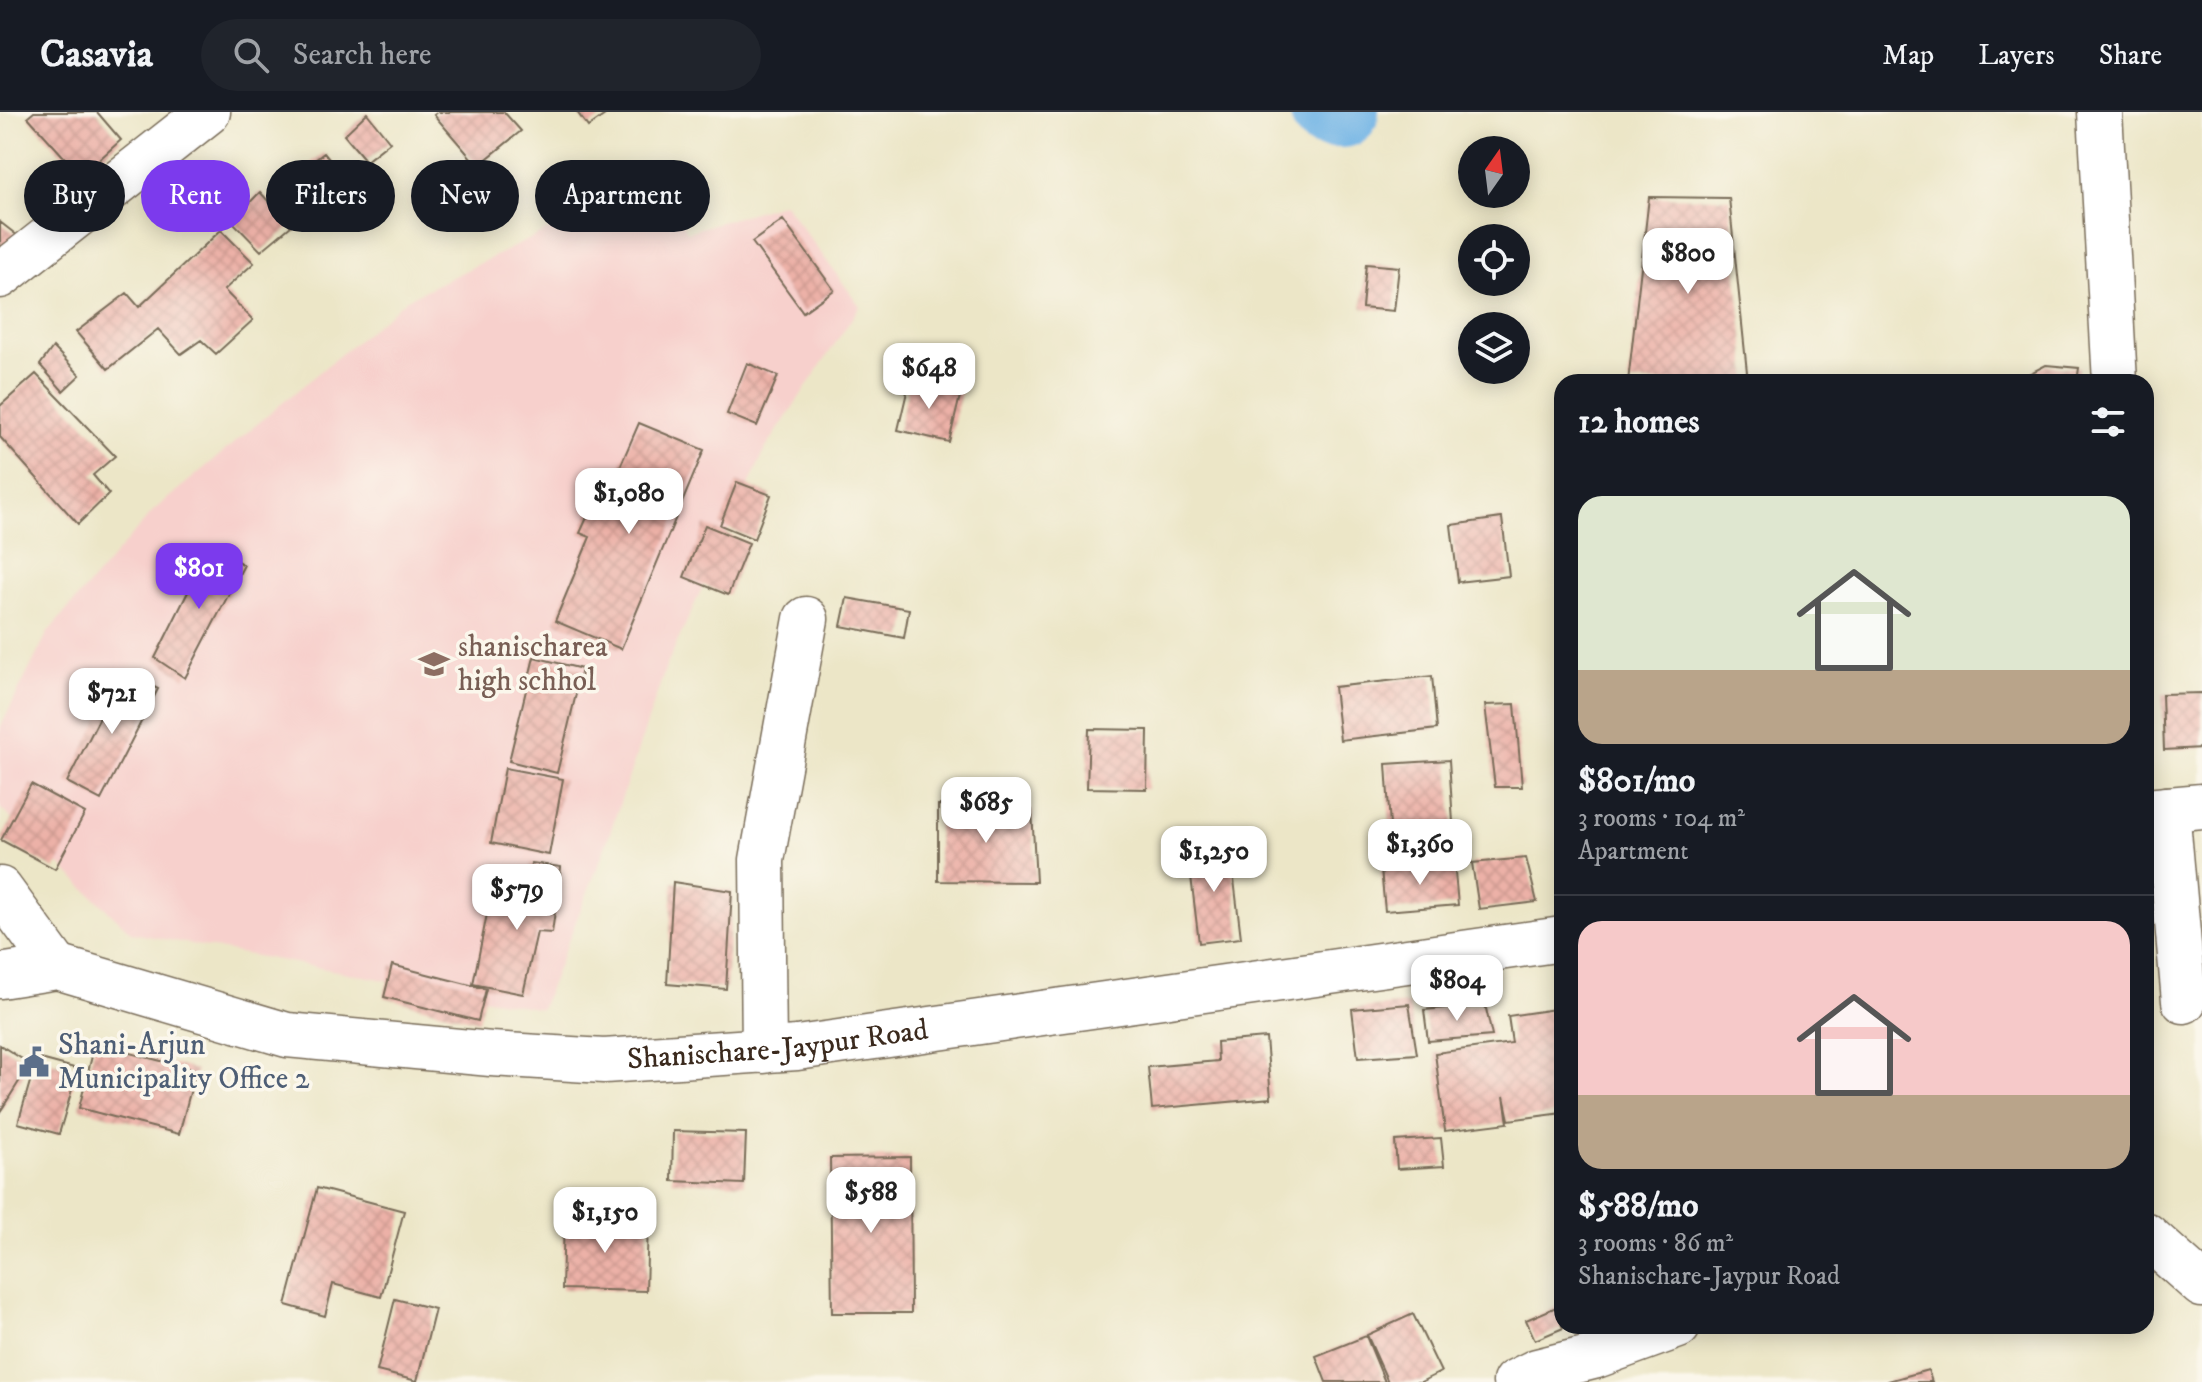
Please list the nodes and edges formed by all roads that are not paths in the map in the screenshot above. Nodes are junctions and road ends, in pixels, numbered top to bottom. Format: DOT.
graph roads {
  1 [pos="208,112"];
  2 [pos="2100,112"];
  3 [pos="0,276"];
  4 [pos="2115,374"];
  5 [pos="806,619"];
  6 [pos="2172,809"];
  7 [pos="0,889"];
  8 [pos="1554,940"];
  9 [pos="57,967"];
  10 [pos="0,976"];
  11 [pos="2184,1001"];
  12 [pos="764,1051"];
  13 [pos="2154,1242"];
  14 [pos="2202,1285"];
  15 [pos="1656,1334"];
  16 [pos="1515,1382"];
  1 -- 3 [label="street"];
  2 -- 4 [label="street"];
  5 -- 12 [label="street"];
  6 -- 11 [label="street"];
  7 -- 9 [label="street"];
  8 -- 12 [label="street, Shanischare-Jaypur Road"];
  9 -- 10 [label="street, Shanischare-Jaypur Road"];
  9 -- 12 [label="street, Shanischare-Jaypur Road"];
  13 -- 14 [label="street"];
  15 -- 16 [label="street"];
}
